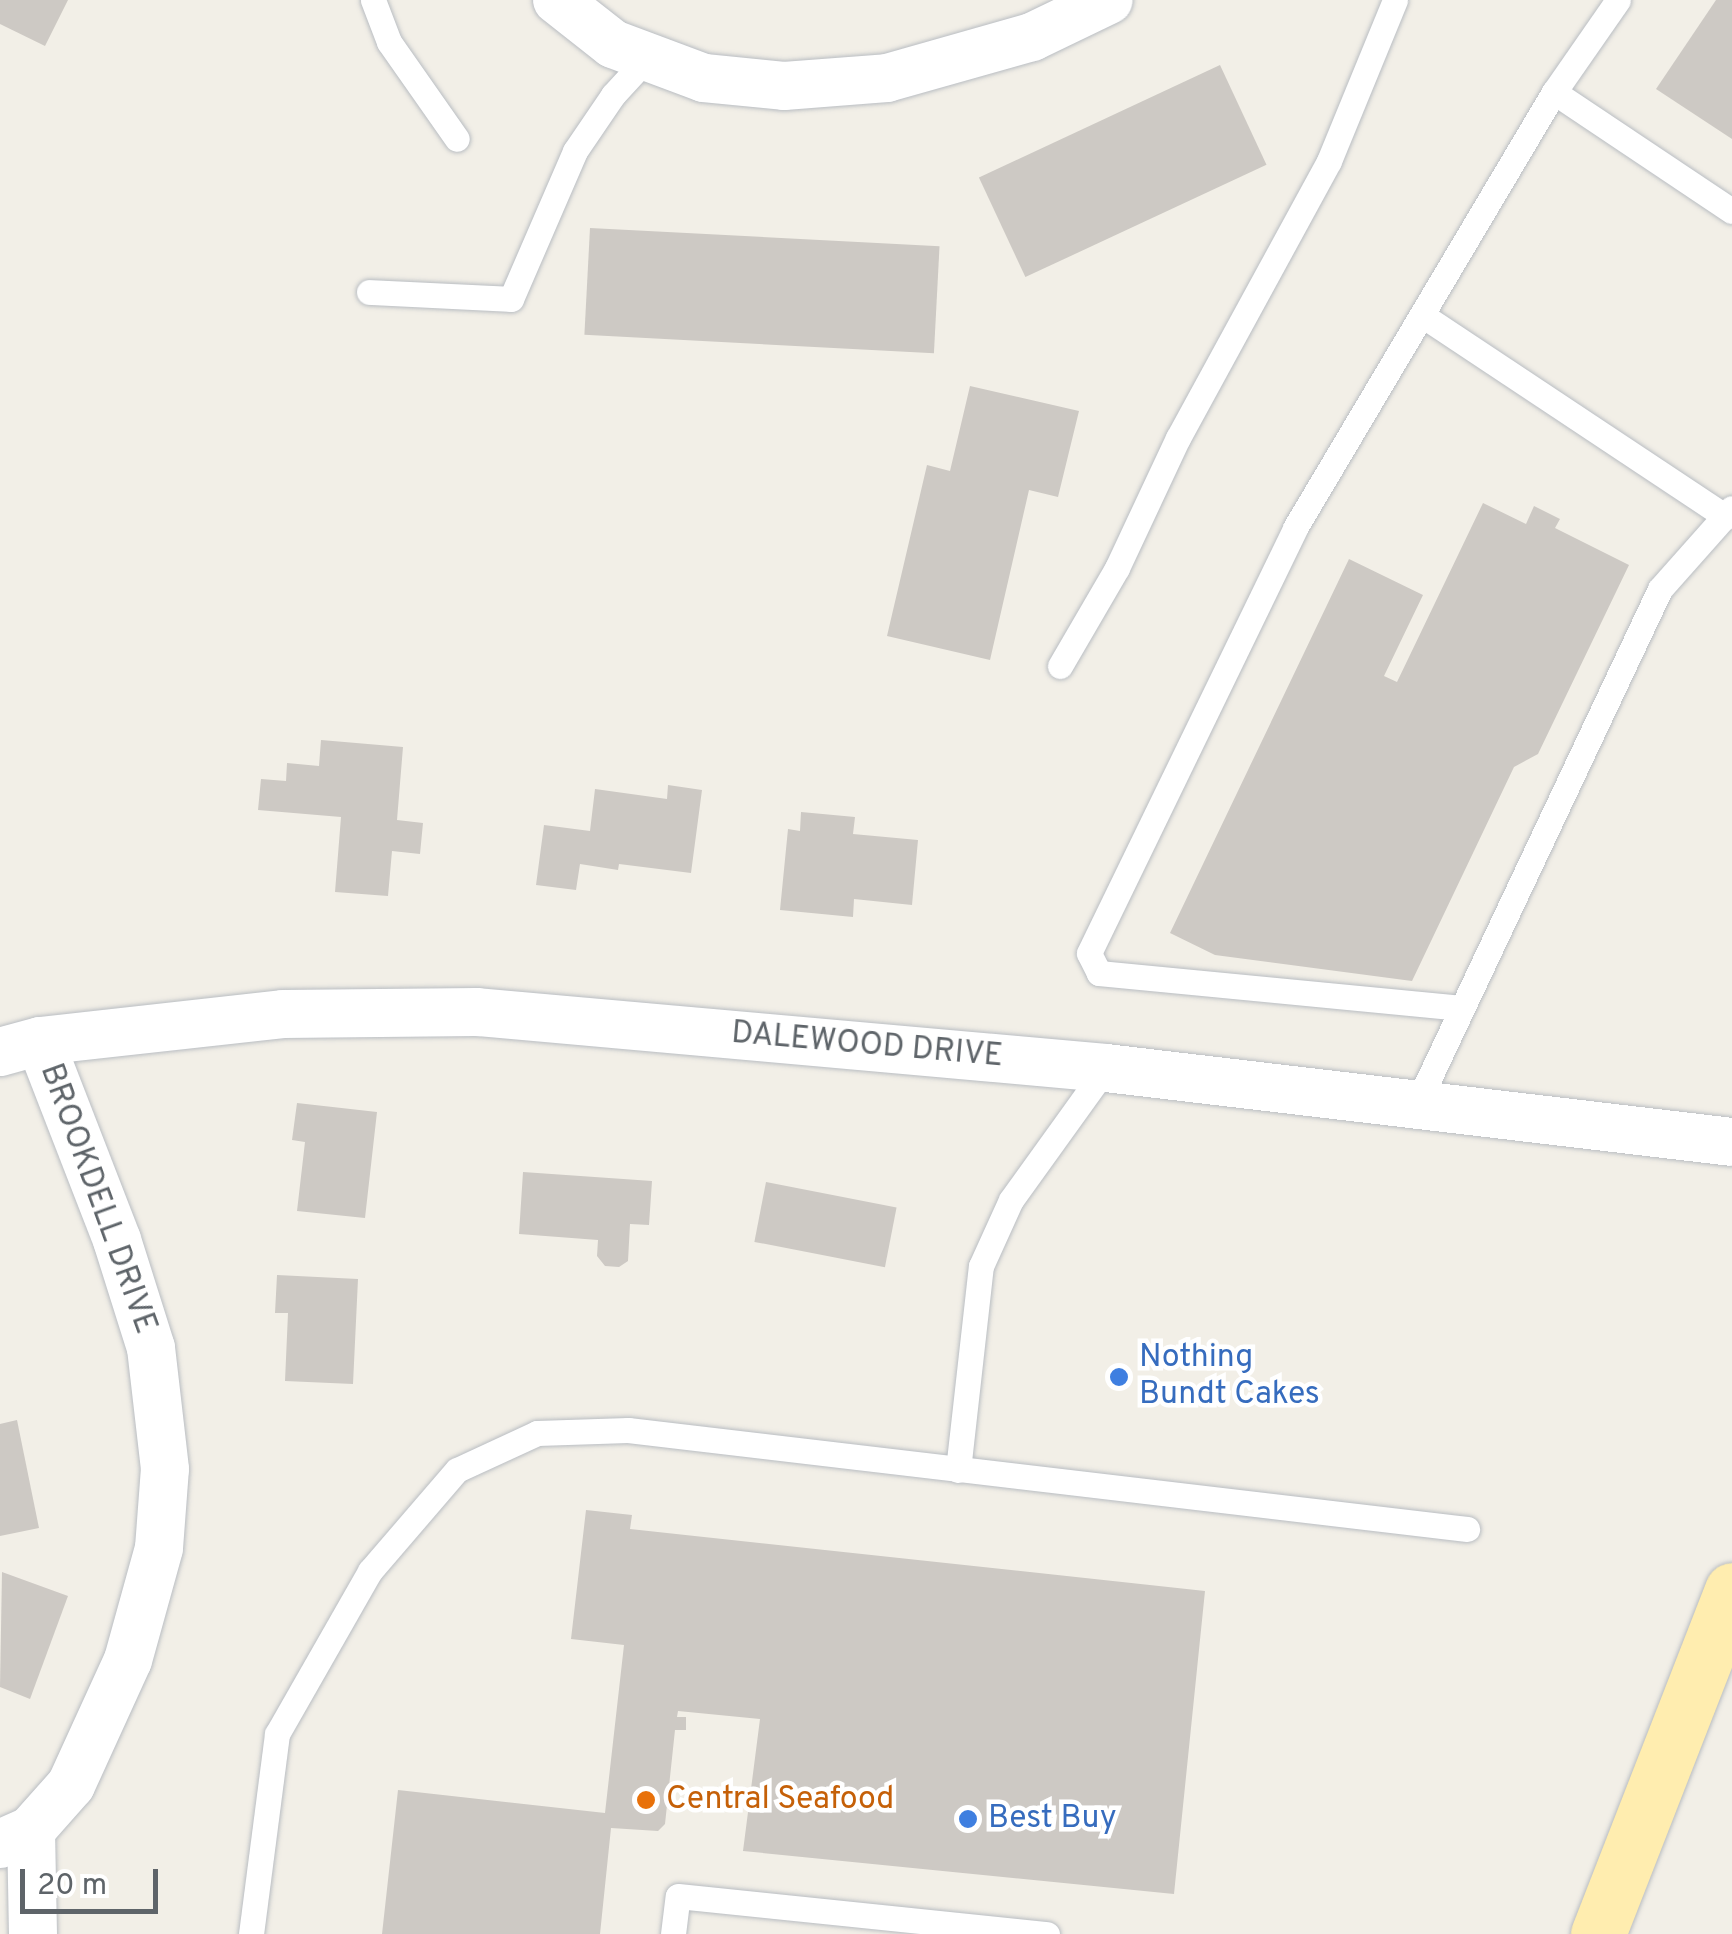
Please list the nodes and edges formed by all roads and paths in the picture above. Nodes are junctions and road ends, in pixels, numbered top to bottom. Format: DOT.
graph roads {
  1 [pos="372,0"];
  2 [pos="559,0"];
  3 [pos="1109,0"];
  4 [pos="1395,0"];
  5 [pos="1618,0"];
  6 [pos="648,58"];
  7 [pos="1554,92"];
  8 [pos="457,139"];
  9 [pos="1732,211"];
  10 [pos="369,292"];
  11 [pos="1422,315"];
  12 [pos="1729,513"];
  13 [pos="1060,666"];
  14 [pos="1462,1008"];
  15 [pos="20,1046"];
  16 [pos="1106,1068"];
  17 [pos="1417,1104"];
  18 [pos="1732,1142"];
  19 [pos="958,1470"];
  20 [pos="1467,1529"];
  21 [pos="1732,1590"];
  22 [pos="16,1837"];
  23 [pos="33,1934"];
  24 [pos="252,1934"];
  25 [pos="674,1934"];
  26 [pos="1046,1934"];
  27 [pos="1598,1934"];
  1 -- 8 [label="lane"];
  2 -- 6 [label="street"];
  3 -- 6 [label="street"];
  4 -- 13 [label="lane"];
  5 -- 7 [label="lane"];
  6 -- 10 [label="lane"];
  7 -- 9 [label="lane"];
  7 -- 11 [label="lane"];
  11 -- 12 [label="lane"];
  11 -- 14 [label="lane"];
  12 -- 14 [label="lane"];
  14 -- 17 [label="lane"];
  15 -- 16 [label="street, DALEWOOD DRIVE"];
  15 -- 22 [label="street, BROOKDELL DRIVE"];
  16 -- 17 [label="street, DALEWOOD DRIVE"];
  16 -- 19 [label="lane"];
  17 -- 18 [label="street, DALEWOOD DRIVE"];
  19 -- 20 [label="lane"];
  19 -- 24 [label="lane"];
  21 -- 27 [label="main road"];
  22 -- 23 [label="street"];
  25 -- 26 [label="lane"];
}
